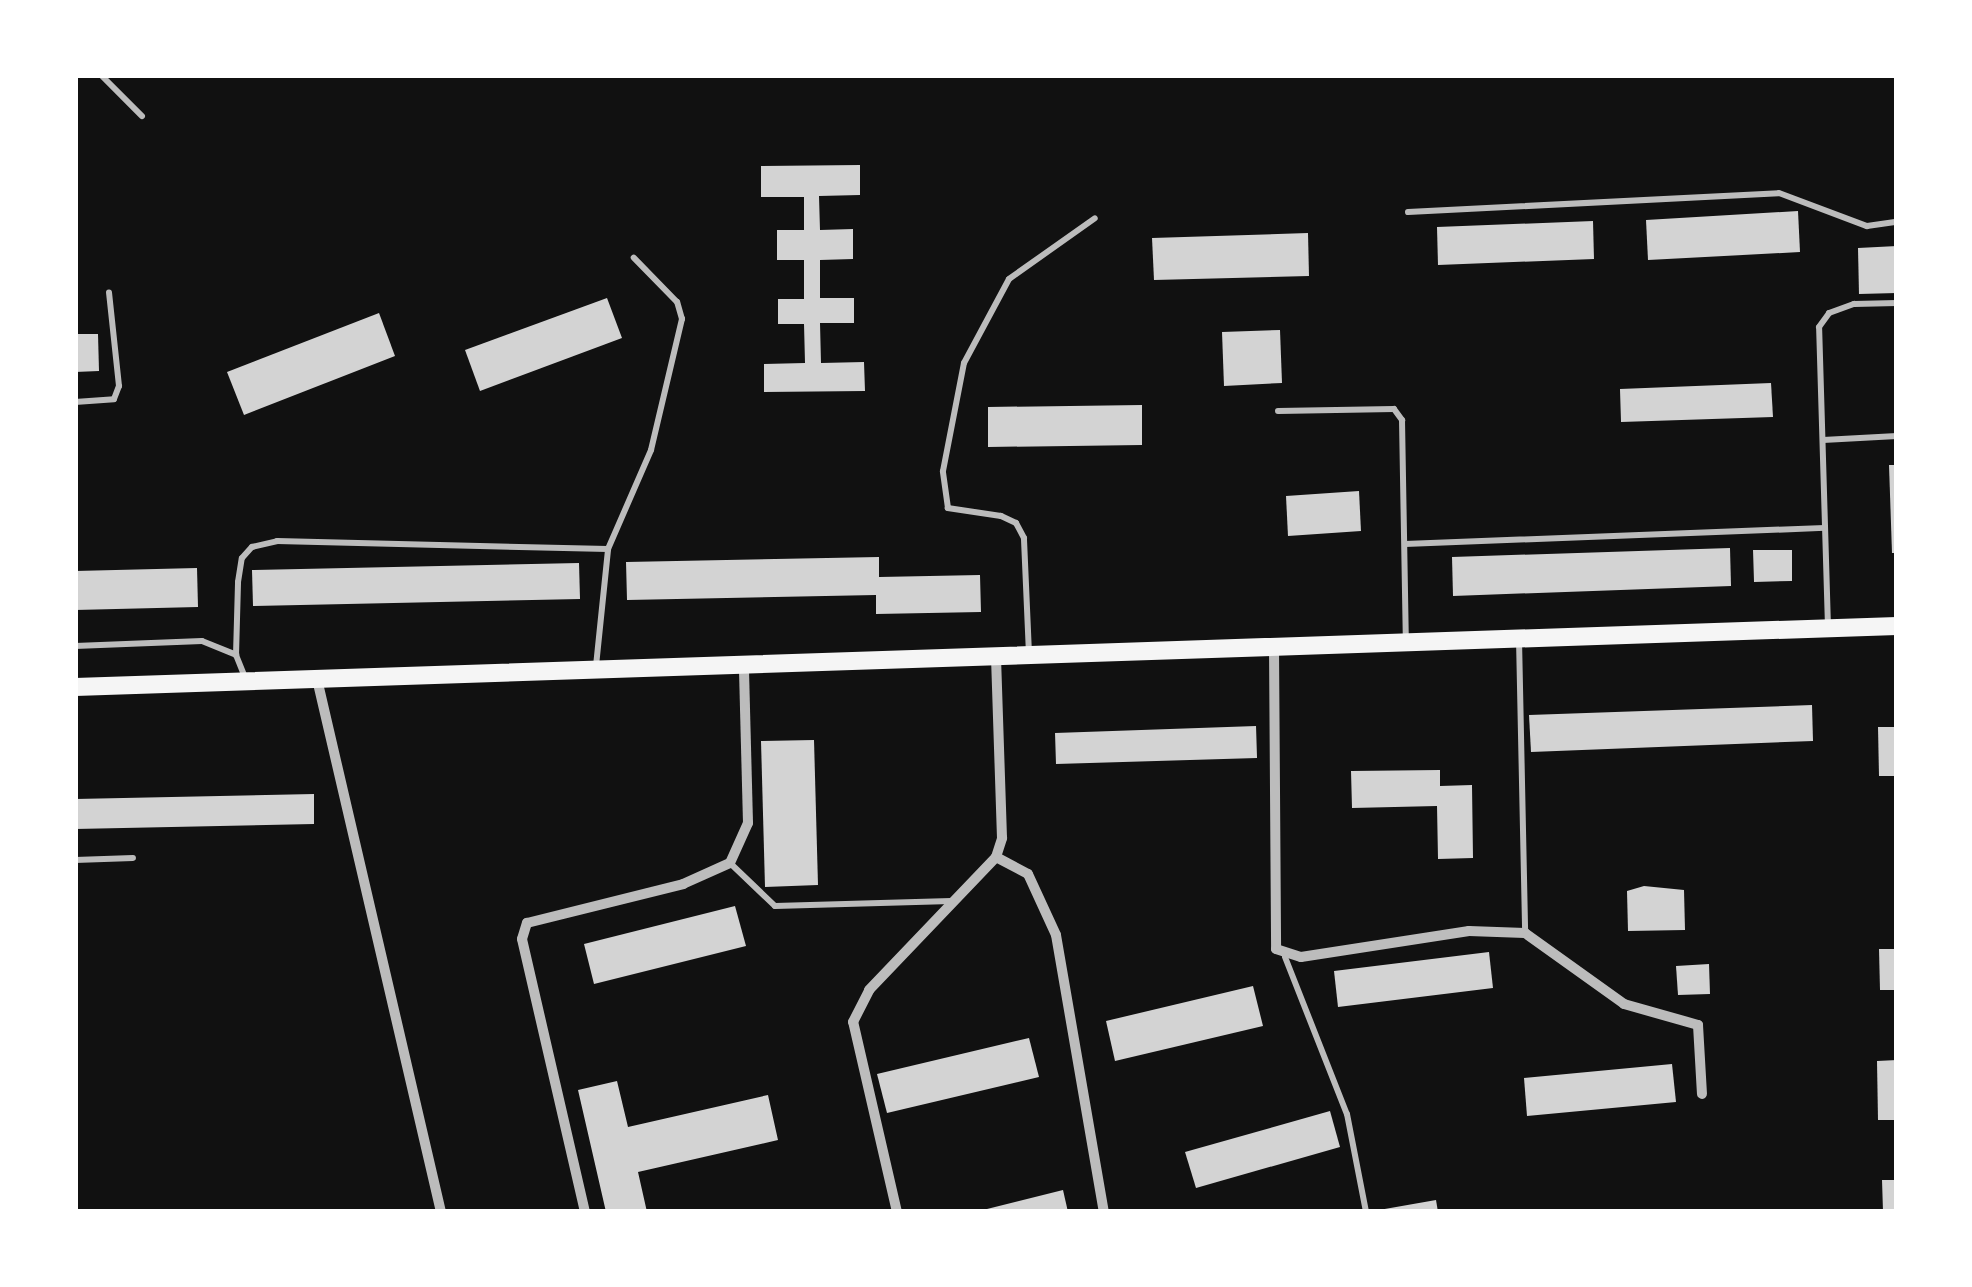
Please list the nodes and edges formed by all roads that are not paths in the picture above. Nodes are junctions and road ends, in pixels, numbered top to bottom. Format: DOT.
graph roads {
  1 [pos="100,75"];
  2 [pos="142,116"];
  3 [pos="1408,212"];
  4 [pos="1095,218"];
  5 [pos="1897,222"];
  6 [pos="634,258"];
  7 [pos="109,292"];
  8 [pos="1897,302"];
  9 [pos="75,402"];
  10 [pos="1278,411"];
  11 [pos="1897,436"];
  12 [pos="1823,440"];
  13 [pos="1825,528"];
  14 [pos="1404,544"];
  15 [pos="608,548"];
  16 [pos="1897,626"];
  17 [pos="1828,628"];
  18 [pos="1519,639"];
  19 [pos="1406,642"];
  20 [pos="75,646"];
  21 [pos="1274,647"];
  22 [pos="1029,655"];
  23 [pos="236,656"];
  24 [pos="996,656"];
  25 [pos="744,664"];
  26 [pos="596,667"];
  27 [pos="317,679"];
  28 [pos="247,681"];
  29 [pos="75,687"];
  30 [pos="996,857"];
  31 [pos="133,858"];
  32 [pos="75,860"];
  33 [pos="730,863"];
  34 [pos="960,901"];
  35 [pos="1526,932"];
  36 [pos="1285,956"];
  37 [pos="1702,1094"];
  38 [pos="441,1212"];
  39 [pos="585,1212"];
  40 [pos="897,1212"];
  41 [pos="1104,1212"];
  42 [pos="1366,1212"];
  1 -- 2 [label="lane"];
  3 -- 5 [label="lane"];
  4 -- 22 [label="lane"];
  6 -- 15 [label="lane"];
  7 -- 9 [label="lane"];
  8 -- 12 [label="lane"];
  10 -- 14 [label="lane"];
  11 -- 12 [label="lane"];
  12 -- 13 [label="lane"];
  13 -- 14 [label="lane"];
  13 -- 17 [label="lane"];
  14 -- 19 [label="lane"];
  15 -- 23 [label="lane"];
  15 -- 26 [label="lane"];
  16 -- 17 [label="main road"];
  17 -- 18 [label="main road"];
  18 -- 19 [label="main road"];
  18 -- 35 [label="lane"];
  19 -- 21 [label="main road"];
  20 -- 23 [label="lane"];
  21 -- 22 [label="main road"];
  21 -- 36 [label="street"];
  22 -- 24 [label="main road"];
  23 -- 28 [label="lane"];
  24 -- 25 [label="main road"];
  24 -- 30 [label="street"];
  25 -- 26 [label="main road"];
  25 -- 33 [label="street"];
  26 -- 27 [label="main road"];
  27 -- 28 [label="main road"];
  27 -- 38 [label="street"];
  28 -- 29 [label="main road"];
  30 -- 34 [label="street"];
  30 -- 41 [label="street"];
  31 -- 32 [label="lane"];
  33 -- 34 [label="lane"];
  33 -- 39 [label="street"];
  34 -- 40 [label="street"];
  35 -- 36 [label="street"];
  35 -- 37 [label="street"];
  36 -- 42 [label="lane"];
}
